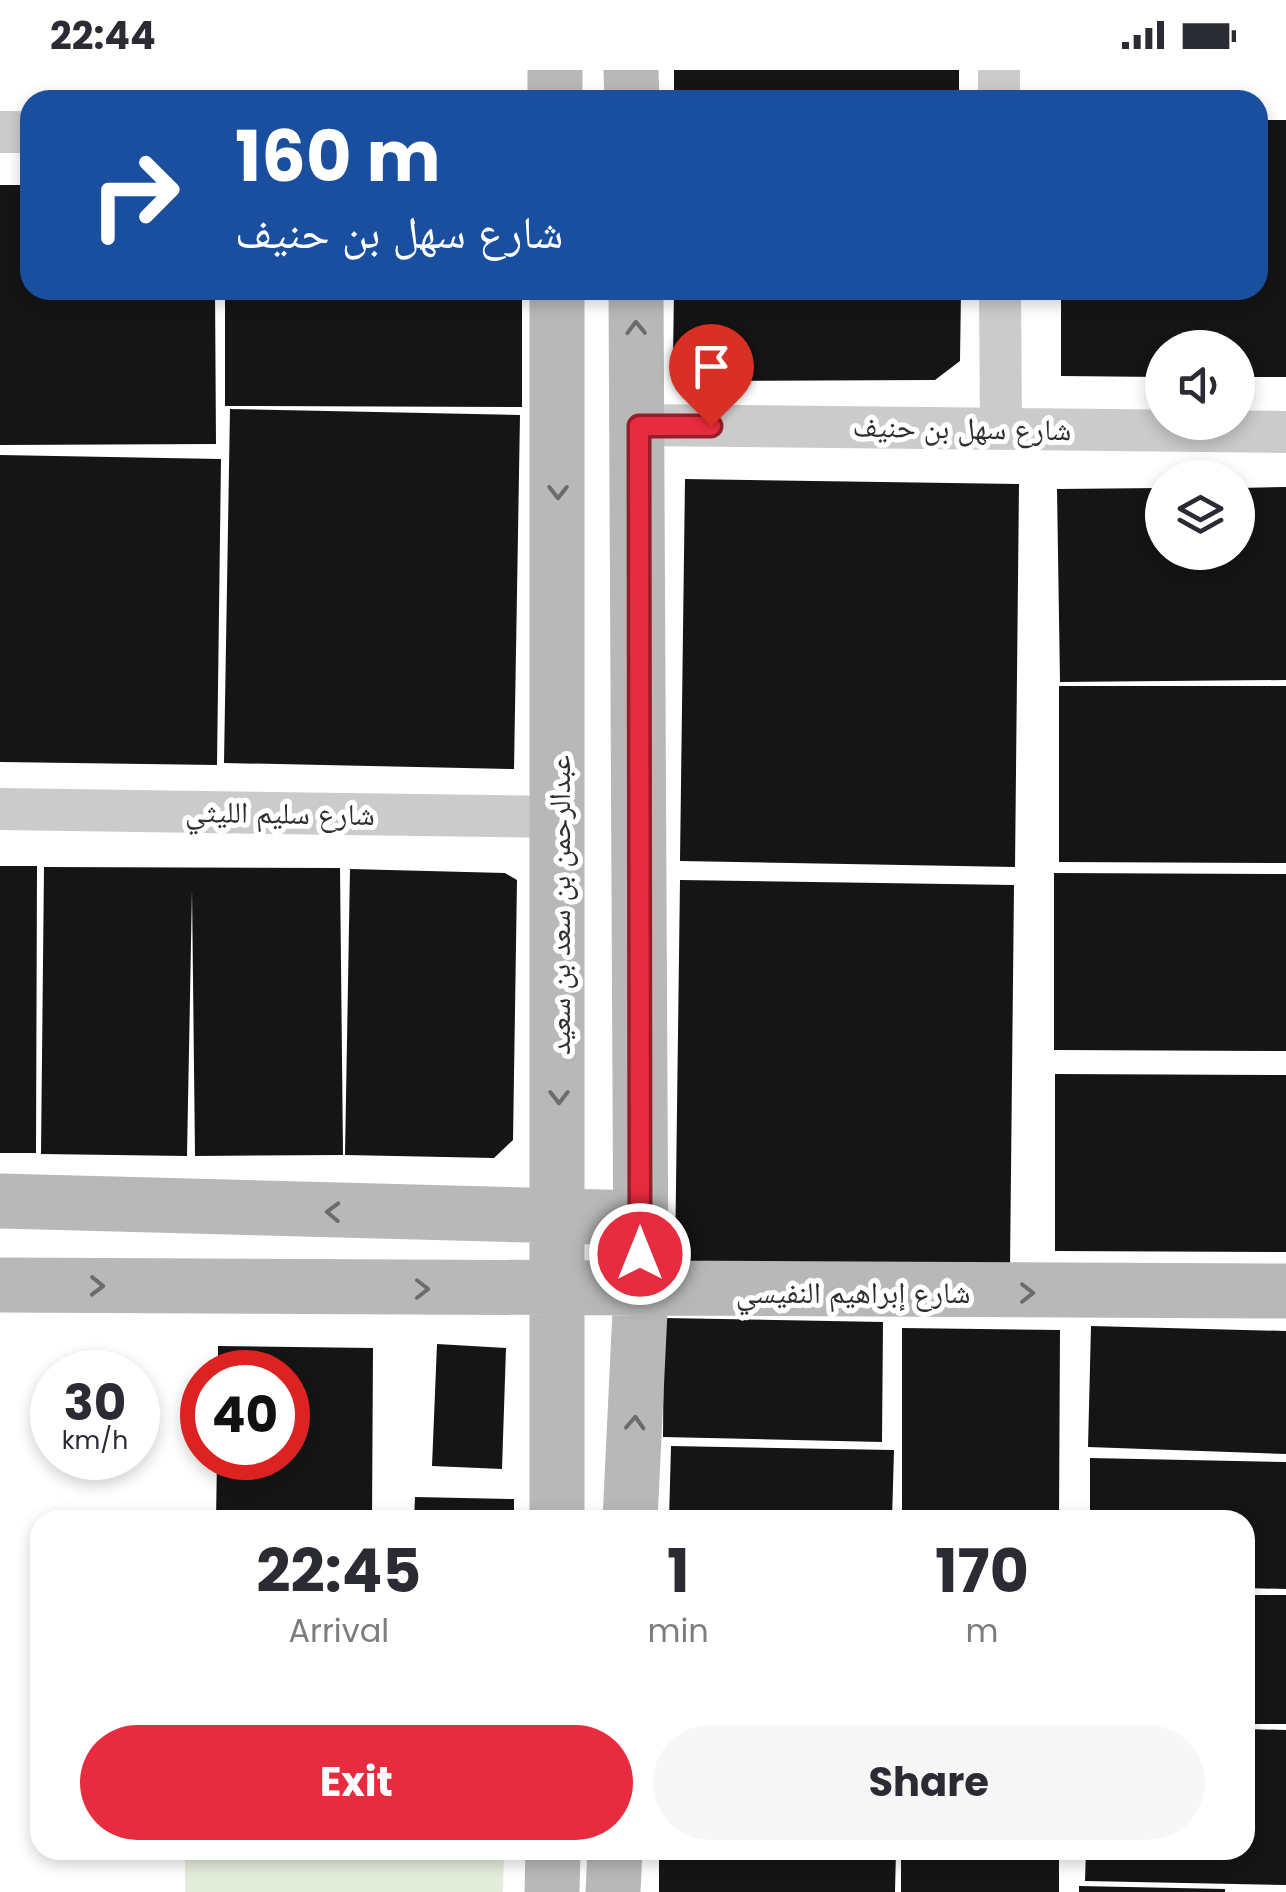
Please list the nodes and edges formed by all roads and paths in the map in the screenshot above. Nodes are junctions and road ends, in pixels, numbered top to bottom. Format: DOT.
graph roads {
  1 [pos="556,300"];
  2 [pos="636,300"];
  3 [pos="1000,300"];
  4 [pos="557,410"];
  5 [pos="639,417"];
  6 [pos="1001,429"];
  7 [pos="1286,432"];
  8 [pos="0,809"];
  9 [pos="560,816"];
  10 [pos="0,1202"];
  11 [pos="640,1218"];
  12 [pos="560,1219"];
  13 [pos="0,1284"];
  14 [pos="559,1290"];
  15 [pos="641,1290"];
  16 [pos="1286,1291"];
  17 [pos="557,1510"];
  18 [pos="630,1510"];
  19 [pos="553,1860"];
  20 [pos="615,1860"];
  21 [pos="552,1892"];
  22 [pos="613,1892"];
  1 -- 4 [label="street, عبدالرحمن بن سعد بن سعيد"];
  5 -- 2 [label="street, one-way"];
  3 -- 6 [label="street"];
  4 -- 5 [label="street"];
  4 -- 9 [label="street, عبدالرحمن بن سعد بن سعيد, one-way"];
  5 -- 6 [label="street, شارع سهل بن حنيف"];
  5 -- 11 [label="street"];
  6 -- 7 [label="street, شارع سهل بن حنيف"];
  8 -- 9 [label="street, شارع سليم الليثي"];
  9 -- 12 [label="street, عبدالرحمن بن سعد بن سعيد, one-way"];
  12 -- 10 [label="street, one-way"];
  11 -- 12 [label="street"];
  11 -- 15 [label="street"];
  12 -- 14 [label="street, عبدالرحمن بن سعد بن سعيد"];
  13 -- 14 [label="street, شارع إبراهيم النفيسي, one-way"];
  14 -- 15 [label="street, شارع إبراهيم النفيسي"];
  14 -- 17 [label="street, عبدالرحمن بن سعد بن سعيد"];
  15 -- 16 [label="street, شارع إبراهيم النفيسي, one-way"];
  18 -- 15 [label="street, one-way"];
  19 -- 21 [label="street"];
  20 -- 22 [label="street"];
}
